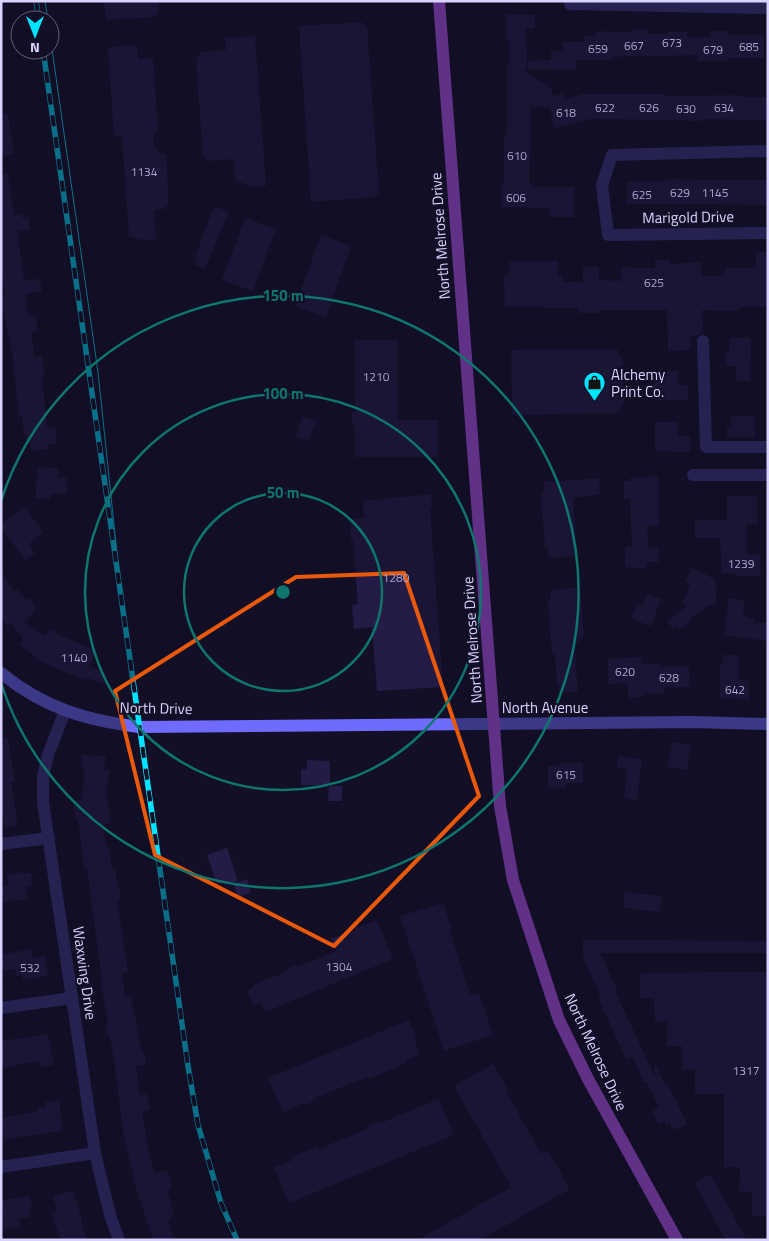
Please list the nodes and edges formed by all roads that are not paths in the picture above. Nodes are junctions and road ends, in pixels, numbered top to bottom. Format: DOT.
graph roads {
  1 [pos="439,1"];
  2 [pos="570,4"];
  3 [pos="768,8"];
  4 [pos="768,151"];
  5 [pos="768,233"];
  6 [pos="703,342"];
  7 [pos="768,447"];
  8 [pos="693,474"];
  9 [pos="768,475"];
  10 [pos="1,673"];
  11 [pos="65,711"];
  12 [pos="494,724"];
  13 [pos="768,724"];
  14 [pos="233,725"];
  15 [pos="49,838"];
  16 [pos="1,844"];
  17 [pos="72,998"];
  18 [pos="1,1008"];
  19 [pos="95,1153"];
  20 [pos="1,1167"];
  21 [pos="119,1240"];
  22 [pos="677,1240"];
  1 -- 12 [label="main road, North Melrose Drive"];
  2 -- 3 [label="street"];
  4 -- 5 [label="street, Marigold Drive"];
  6 -- 7 [label="street"];
  8 -- 9 [label="street"];
  10 -- 11 [label="main road, North Drive"];
  11 -- 14 [label="main road, North Drive"];
  11 -- 15 [label="street, Waxwing Drive"];
  12 -- 13 [label="main road, North Avenue"];
  12 -- 14 [label="main road, North Avenue"];
  12 -- 22 [label="main road, North Melrose Drive"];
  15 -- 16 [label="street"];
  15 -- 17 [label="street, Waxwing Drive"];
  17 -- 18 [label="street"];
  17 -- 19 [label="street, Waxwing Drive"];
  19 -- 20 [label="street"];
  19 -- 21 [label="street, Waxwing Drive"];
}
